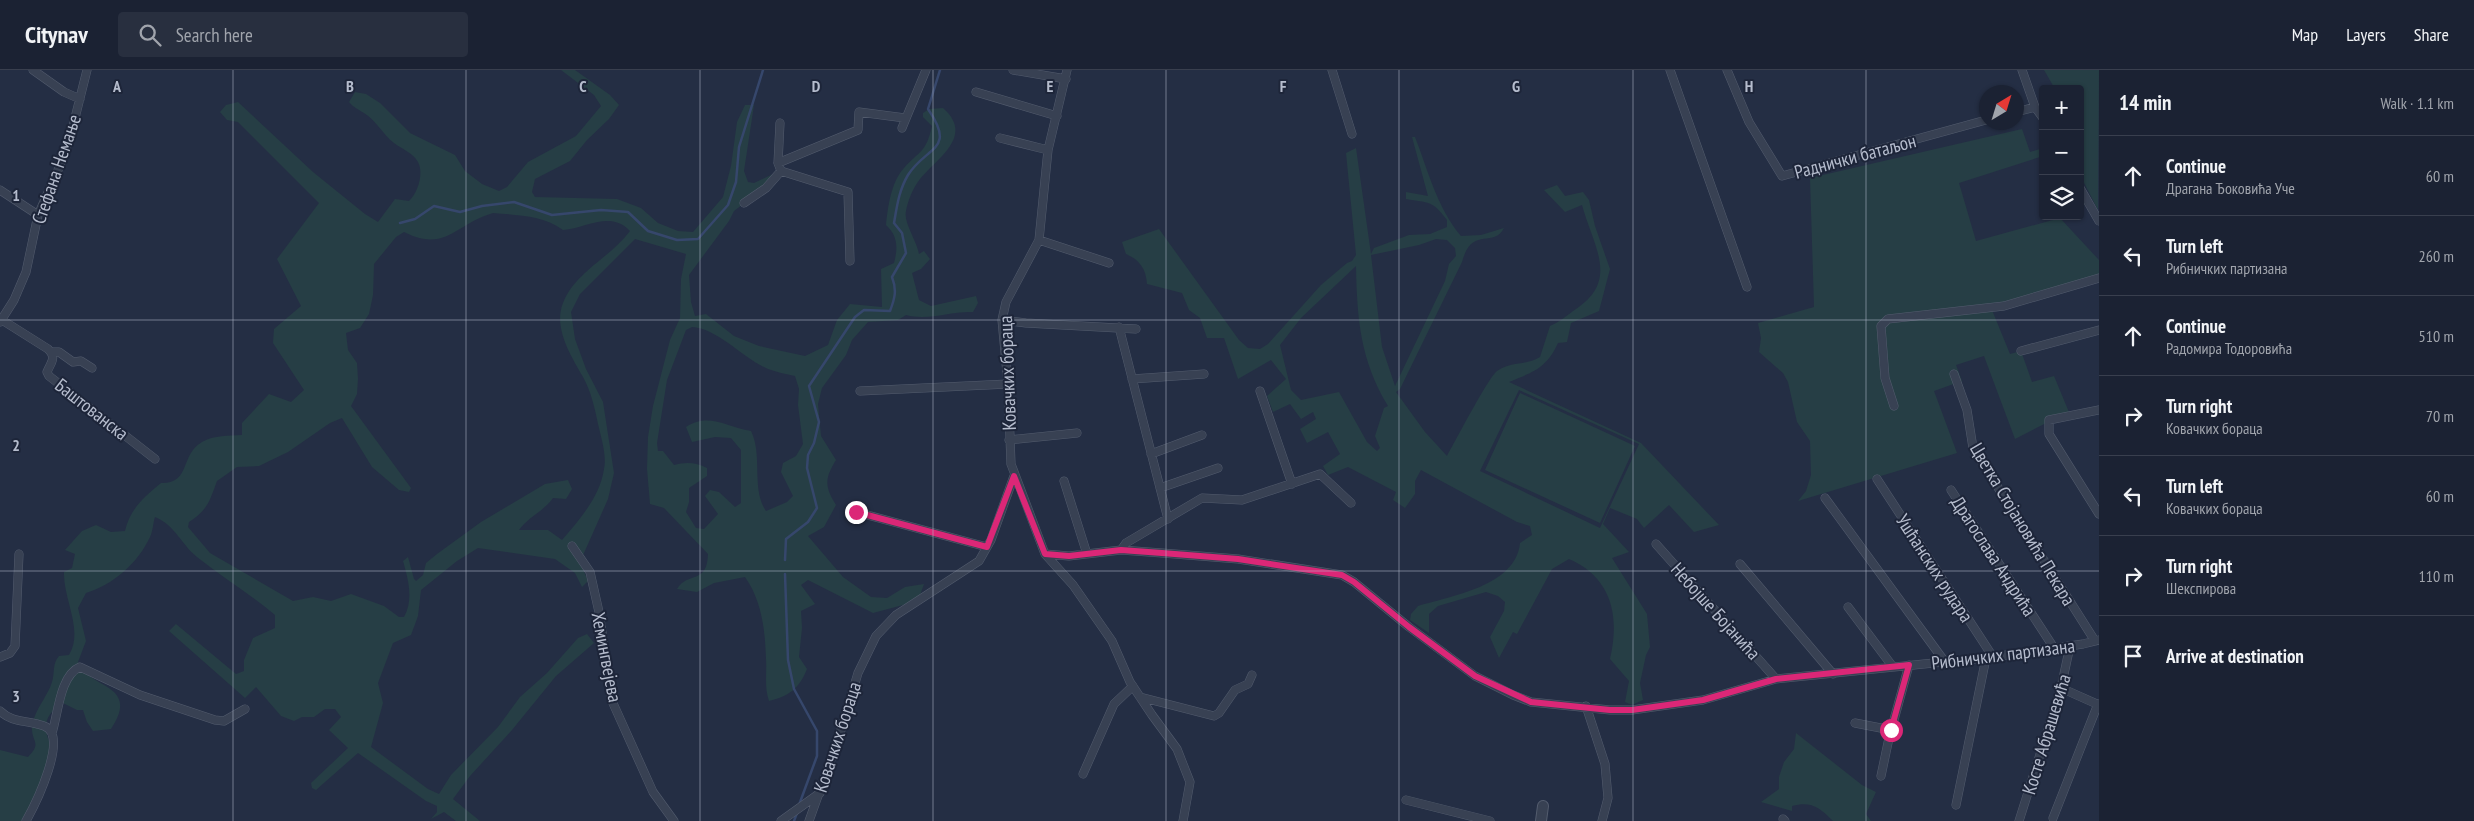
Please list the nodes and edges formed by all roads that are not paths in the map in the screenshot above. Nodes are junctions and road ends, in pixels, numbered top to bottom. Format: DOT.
graph roads {
  1 [pos="34,70"];
  2 [pos="87,70"];
  3 [pos="926,70"];
  4 [pos="1013,70"];
  5 [pos="1067,70"];
  6 [pos="1332,70"];
  7 [pos="1670,70"];
  8 [pos="1727,70"];
  9 [pos="2022,70"];
  10 [pos="1066,79"];
  11 [pos="976,92"];
  12 [pos="80,99"];
  13 [pos="2035,107"];
  14 [pos="2024,110"];
  15 [pos="2039,112"];
  16 [pos="1057,116"];
  17 [pos="905,118"];
  18 [pos="1979,122"];
  19 [pos="780,123"];
  20 [pos="902,128"];
  21 [pos="1352,134"];
  22 [pos="1000,138"];
  23 [pos="1048,150"];
  24 [pos="780,167"];
  25 [pos="0,190"];
  26 [pos="2084,195"];
  27 [pos="744,203"];
  28 [pos="38,215"];
  29 [pos="2099,221"];
  30 [pos="1039,240"];
  31 [pos="850,261"];
  32 [pos="1109,263"];
  33 [pos="2099,278"];
  34 [pos="1747,287"];
  35 [pos="1002,320"];
  36 [pos="1,321"];
  37 [pos="1119,327"];
  38 [pos="1136,329"];
  39 [pos="2099,330"];
  40 [pos="2021,351"];
  41 [pos="51,352"];
  42 [pos="92,368"];
  43 [pos="1204,374"];
  44 [pos="1954,374"];
  45 [pos="1132,379"];
  46 [pos="1008,384"];
  47 [pos="1260,391"];
  48 [pos="860,392"];
  49 [pos="1894,406"];
  50 [pos="2099,410"];
  51 [pos="1077,433"];
  52 [pos="1202,434"];
  53 [pos="1009,440"];
  54 [pos="1151,454"];
  55 [pos="155,459"];
  56 [pos="1218,468"];
  57 [pos="1014,476"];
  58 [pos="1877,478"];
  59 [pos="1064,482"];
  60 [pos="1292,484"];
  61 [pos="1160,488"];
  62 [pos="1951,490"];
  63 [pos="1825,498"];
  64 [pos="1351,503"];
  65 [pos="856,512"];
  66 [pos="2099,514"];
  67 [pos="1168,519"];
  68 [pos="1656,544"];
  69 [pos="572,546"];
  70 [pos="987,547"];
  71 [pos="1121,550"];
  72 [pos="19,554"];
  73 [pos="1045,554"];
  74 [pos="1087,554"];
  75 [pos="1740,564"];
  76 [pos="1848,607"];
  77 [pos="2097,640"];
  78 [pos="2070,646"];
  79 [pos="2054,648"];
  80 [pos="0,657"];
  81 [pos="1989,658"];
  82 [pos="1945,662"];
  83 [pos="1909,665"];
  84 [pos="1893,666"];
  85 [pos="1833,674"];
  86 [pos="1252,675"];
  87 [pos="1776,679"];
  88 [pos="1133,686"];
  89 [pos="2061,688"];
  90 [pos="1140,696"];
  91 [pos="2098,704"];
  92 [pos="1586,706"];
  93 [pos="245,709"];
  94 [pos="0,711"];
  95 [pos="1855,723"];
  96 [pos="1891,730"];
  97 [pos="52,733"];
  98 [pos="1083,774"];
  99 [pos="1881,776"];
  100 [pos="820,793"];
  101 [pos="1406,800"];
  102 [pos="1956,805"];
  103 [pos="1543,806"];
  104 [pos="2053,818"];
  105 [pos="26,821"];
  106 [pos="674,821"];
  107 [pos="781,821"];
  108 [pos="809,821"];
  109 [pos="1183,821"];
  110 [pos="1486,821"];
  111 [pos="1541,821"];
  112 [pos="1602,821"];
  113 [pos="2019,821"];
  1 -- 12 [label="street"];
  2 -- 12 [label="street, Стефана Немање"];
  3 -- 17 [label="street"];
  4 -- 10 [label="street"];
  5 -- 10 [label="street, Ковачких бораца"];
  6 -- 21 [label="street"];
  7 -- 34 [label="street"];
  8 -- 18 [label="street, Раднички батаљон"];
  9 -- 13 [label="street"];
  10 -- 16 [label="street, Ковачких бораца"];
  11 -- 16 [label="street"];
  12 -- 28 [label="street, Стефана Немање"];
  13 -- 14 [label="street"];
  13 -- 15 [label="street"];
  16 -- 23 [label="street, Ковачких бораца"];
  17 -- 20 [label="street"];
  17 -- 24 [label="street"];
  19 -- 24 [label="street"];
  22 -- 23 [label="street"];
  23 -- 30 [label="street, Ковачких бораца"];
  24 -- 27 [label="street"];
  24 -- 31 [label="street"];
  25 -- 28 [label="street"];
  26 -- 29 [label="street"];
  28 -- 36 [label="street, Стефана Немање"];
  30 -- 32 [label="street"];
  30 -- 35 [label="street, Ковачких бораца"];
  33 -- 49 [label="street"];
  35 -- 37 [label="street"];
  35 -- 46 [label="street, Ковачких бораца"];
  36 -- 41 [label="street, Баштованска"];
  37 -- 38 [label="street"];
  37 -- 45 [label="street"];
  39 -- 40 [label="street"];
  41 -- 42 [label="street"];
  41 -- 55 [label="street, Баштованска"];
  43 -- 45 [label="street"];
  44 -- 77 [label="street, Цветка Стојановића Пекара"];
  45 -- 54 [label="street"];
  46 -- 48 [label="street"];
  46 -- 53 [label="street, Ковачких бораца"];
  47 -- 60 [label="street"];
  50 -- 66 [label="street"];
  51 -- 53 [label="street, Ковачких бораца"];
  52 -- 54 [label="street"];
  53 -- 57 [label="street, Ковачких бораца"];
  54 -- 61 [label="street"];
  56 -- 61 [label="street"];
  57 -- 70 [label="street, Ковачких бораца"];
  57 -- 73 [label="street, Ковачких бораца"];
  58 -- 81 [label="street, Ушћанских рудара"];
  59 -- 74 [label="street"];
  60 -- 64 [label="street"];
  60 -- 67 [label="street"];
  61 -- 67 [label="street"];
  62 -- 79 [label="street, Драгослава Андрића"];
  63 -- 82 [label="street"];
  65 -- 70 [label="street"];
  67 -- 71 [label="street"];
  68 -- 87 [label="street, Небојше Бојанића"];
  69 -- 106 [label="street, Хемингвејева"];
  70 -- 100 [label="street, Ковачких бораца"];
  71 -- 74 [label="street, Рибничких партизана"];
  71 -- 92 [label="street, Рибничких партизана"];
  72 -- 80 [label="street"];
  73 -- 74 [label="street, Рибничких партизана"];
  73 -- 88 [label="street"];
  75 -- 85 [label="street"];
  76 -- 84 [label="street"];
  77 -- 78 [label="street, Рибничких партизана"];
  78 -- 79 [label="street, Рибничких партизана"];
  78 -- 89 [label="street, Косте Абрашевића"];
  79 -- 81 [label="street, Рибничких партизана"];
  81 -- 82 [label="street, Рибничких партизана"];
  81 -- 102 [label="street"];
  82 -- 83 [label="street, Рибничких партизана"];
  83 -- 84 [label="street, Рибничких партизана"];
  83 -- 96 [label="street"];
  84 -- 85 [label="street, Рибничких партизана"];
  85 -- 87 [label="street, Рибничких партизана"];
  86 -- 90 [label="street"];
  87 -- 92 [label="street, Рибничких партизана"];
  88 -- 90 [label="street"];
  88 -- 98 [label="street"];
  89 -- 91 [label="street"];
  89 -- 113 [label="street, Косте Абрашевића"];
  90 -- 109 [label="street"];
  91 -- 104 [label="street"];
  92 -- 112 [label="street"];
  93 -- 97 [label="street"];
  94 -- 97 [label="street"];
  95 -- 96 [label="street"];
  96 -- 99 [label="street"];
  97 -- 105 [label="street"];
  100 -- 107 [label="street"];
  100 -- 108 [label="street, Ковачких бораца"];
  101 -- 110 [label="street"];
  103 -- 111 [label="street"];
}
